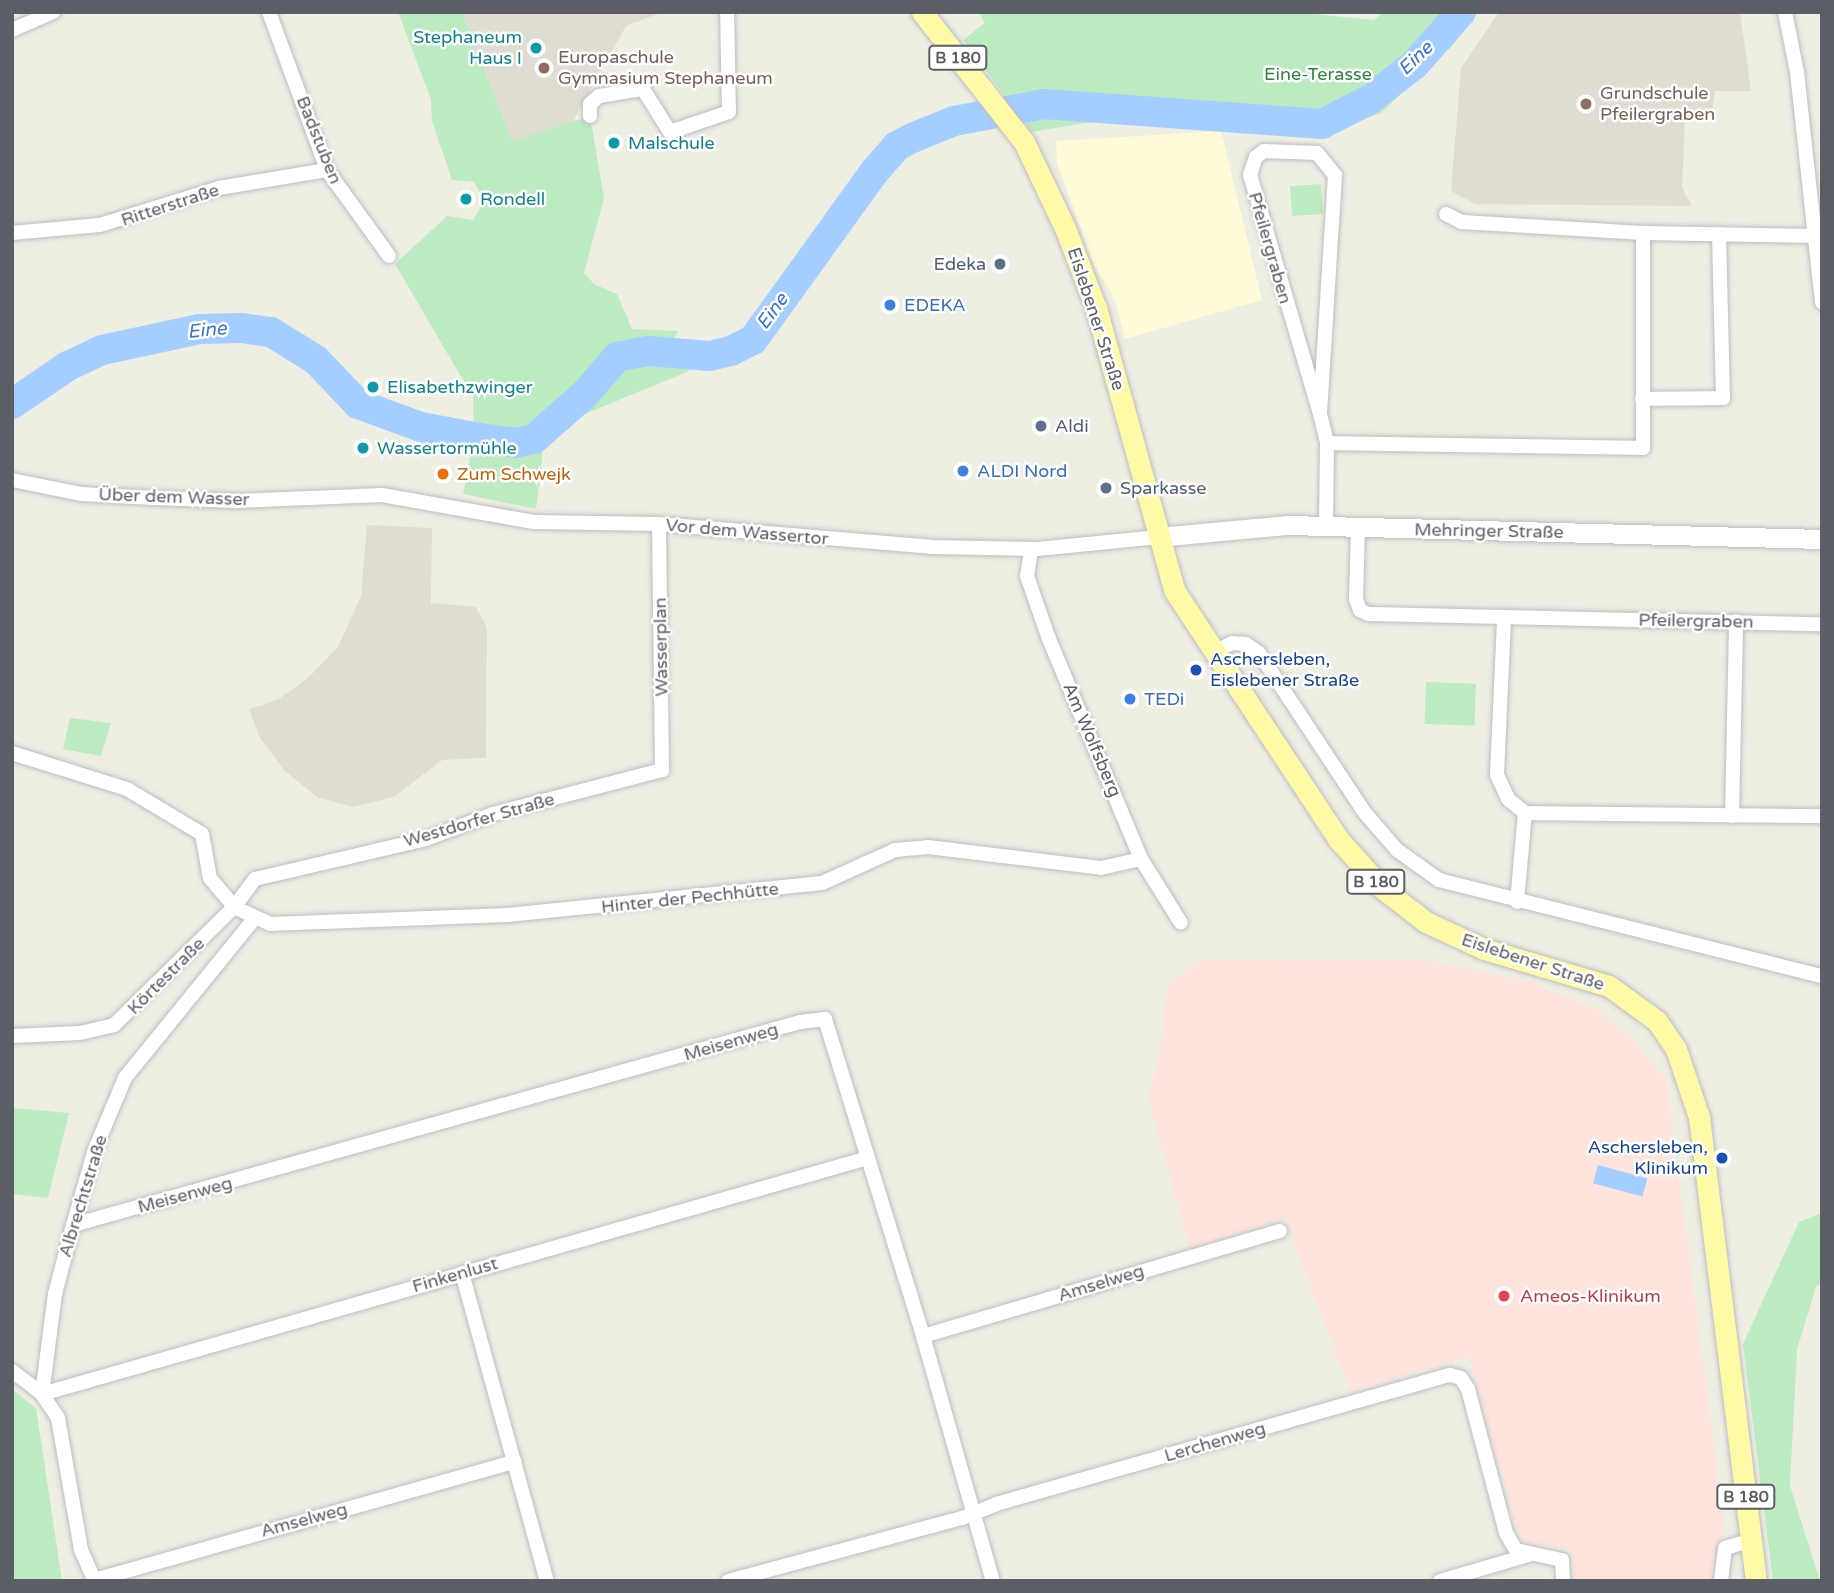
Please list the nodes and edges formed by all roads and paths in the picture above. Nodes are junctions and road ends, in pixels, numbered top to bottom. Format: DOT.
graph roads {
  1 [pos="53,12"];
  2 [pos="269,12"];
  3 [pos="727,12"];
  4 [pos="922,12"];
  5 [pos="1785,12"];
  6 [pos="12,30"];
  7 [pos="590,116"];
  8 [pos="327,170"];
  9 [pos="1446,214"];
  10 [pos="12,233"];
  11 [pos="1643,233"];
  12 [pos="1719,234"];
  13 [pos="1819,243"];
  14 [pos="389,256"];
  15 [pos="1822,303"];
  16 [pos="1642,400"];
  17 [pos="1320,414"];
  18 [pos="1327,443"];
  19 [pos="12,480"];
  20 [pos="337,496"];
  21 [pos="659,524"];
  22 [pos="1326,527"];
  23 [pos="1358,528"];
  24 [pos="1158,537"];
  25 [pos="1822,539"];
  26 [pos="1031,549"];
  27 [pos="1504,620"];
  28 [pos="1735,621"];
  29 [pos="1822,624"];
  30 [pos="1214,652"];
  31 [pos="12,754"];
  32 [pos="662,770"];
  33 [pos="1525,813"];
  34 [pos="1732,816"];
  35 [pos="1822,816"];
  36 [pos="1141,859"];
  37 [pos="255,879"];
  38 [pos="1517,902"];
  39 [pos="234,907"];
  40 [pos="254,919"];
  41 [pos="1181,923"];
  42 [pos="1822,976"];
  43 [pos="12,1037"];
  44 [pos="868,1158"];
  45 [pos="73,1225"];
  46 [pos="1280,1231"];
  47 [pos="462,1273"];
  48 [pos="923,1336"];
  49 [pos="12,1371"];
  50 [pos="43,1394"];
  51 [pos="515,1462"];
  52 [pos="974,1513"];
  53 [pos="1750,1541"];
  54 [pos="1529,1555"];
  55 [pos="94,1580"];
  56 [pos="547,1581"];
  57 [pos="728,1581"];
  58 [pos="993,1581"];
  59 [pos="1440,1581"];
  60 [pos="1563,1581"];
  61 [pos="1721,1581"];
  62 [pos="1756,1581"];
  1 -- 6 [label="street"];
  2 -- 8 [label="street, Badstuben"];
  3 -- 7 [label="street"];
  4 -- 24 [label="main road, Eislebener Straße / B 180"];
  5 -- 13 [label="street"];
  8 -- 10 [label="street, Ritterstraße"];
  8 -- 14 [label="street, Badstuben"];
  9 -- 11 [label="street"];
  11 -- 12 [label="street"];
  11 -- 16 [label="street"];
  12 -- 13 [label="street"];
  12 -- 16 [label="street"];
  13 -- 15 [label="street"];
  16 -- 18 [label="street"];
  17 -- 17 [label="street, Pfeilergraben"];
  17 -- 18 [label="street, Pfeilergraben"];
  18 -- 22 [label="street, Pfeilergraben"];
  19 -- 20 [label="street, Über dem Wasser"];
  20 -- 21 [label="street, Vor dem Wassertor"];
  21 -- 26 [label="street, Vor dem Wassertor"];
  21 -- 32 [label="street, Wasserplan"];
  22 -- 23 [label="main road, Mehringer Straße"];
  22 -- 24 [label="main road, Mehringer Straße"];
  23 -- 25 [label="main road, Mehringer Straße"];
  23 -- 27 [label="street, Pfeilergraben"];
  24 -- 26 [label="street, Vor dem Wassertor"];
  24 -- 30 [label="main road, Eislebener Straße / B 180"];
  26 -- 36 [label="street, Am Wolfsberg"];
  27 -- 28 [label="street, Pfeilergraben"];
  27 -- 33 [label="street"];
  28 -- 29 [label="street, Pfeilergraben"];
  28 -- 34 [label="street"];
  30 -- 38 [label="street"];
  30 -- 53 [label="main road, Eislebener Straße / B 180"];
  31 -- 39 [label="street, Hinter der Pechhütte"];
  32 -- 37 [label="street, Westdorfer Straße"];
  33 -- 34 [label="street"];
  33 -- 38 [label="street"];
  34 -- 35 [label="street"];
  36 -- 40 [label="street, Hinter der Pechhütte"];
  36 -- 41 [label="street, Am Wolfsberg"];
  37 -- 39 [label="street, Körtestraße"];
  38 -- 42 [label="street"];
  39 -- 40 [label="street, Hinter der Pechhütte"];
  39 -- 43 [label="street, Körtestraße"];
  40 -- 45 [label="street, Albrechtstraße"];
  44 -- 45 [label="street, Meisenweg"];
  44 -- 47 [label="street, Finkenlust"];
  44 -- 48 [label="street, Meisenweg"];
  45 -- 50 [label="street, Albrechtstraße"];
  46 -- 48 [label="street, Amselweg"];
  47 -- 50 [label="street, Finkenlust"];
  47 -- 51 [label="street"];
  48 -- 52 [label="street, Meisenweg"];
  49 -- 50 [label="street"];
  50 -- 55 [label="street"];
  51 -- 55 [label="street, Amselweg"];
  51 -- 56 [label="street"];
  52 -- 54 [label="street, Lerchenweg"];
  52 -- 57 [label="street, Lerchenweg"];
  52 -- 58 [label="street, Meisenweg"];
  53 -- 61 [label="street"];
  53 -- 62 [label="main road, Eislebener Straße / B 180"];
  54 -- 59 [label="street"];
  54 -- 60 [label="street"];
}
